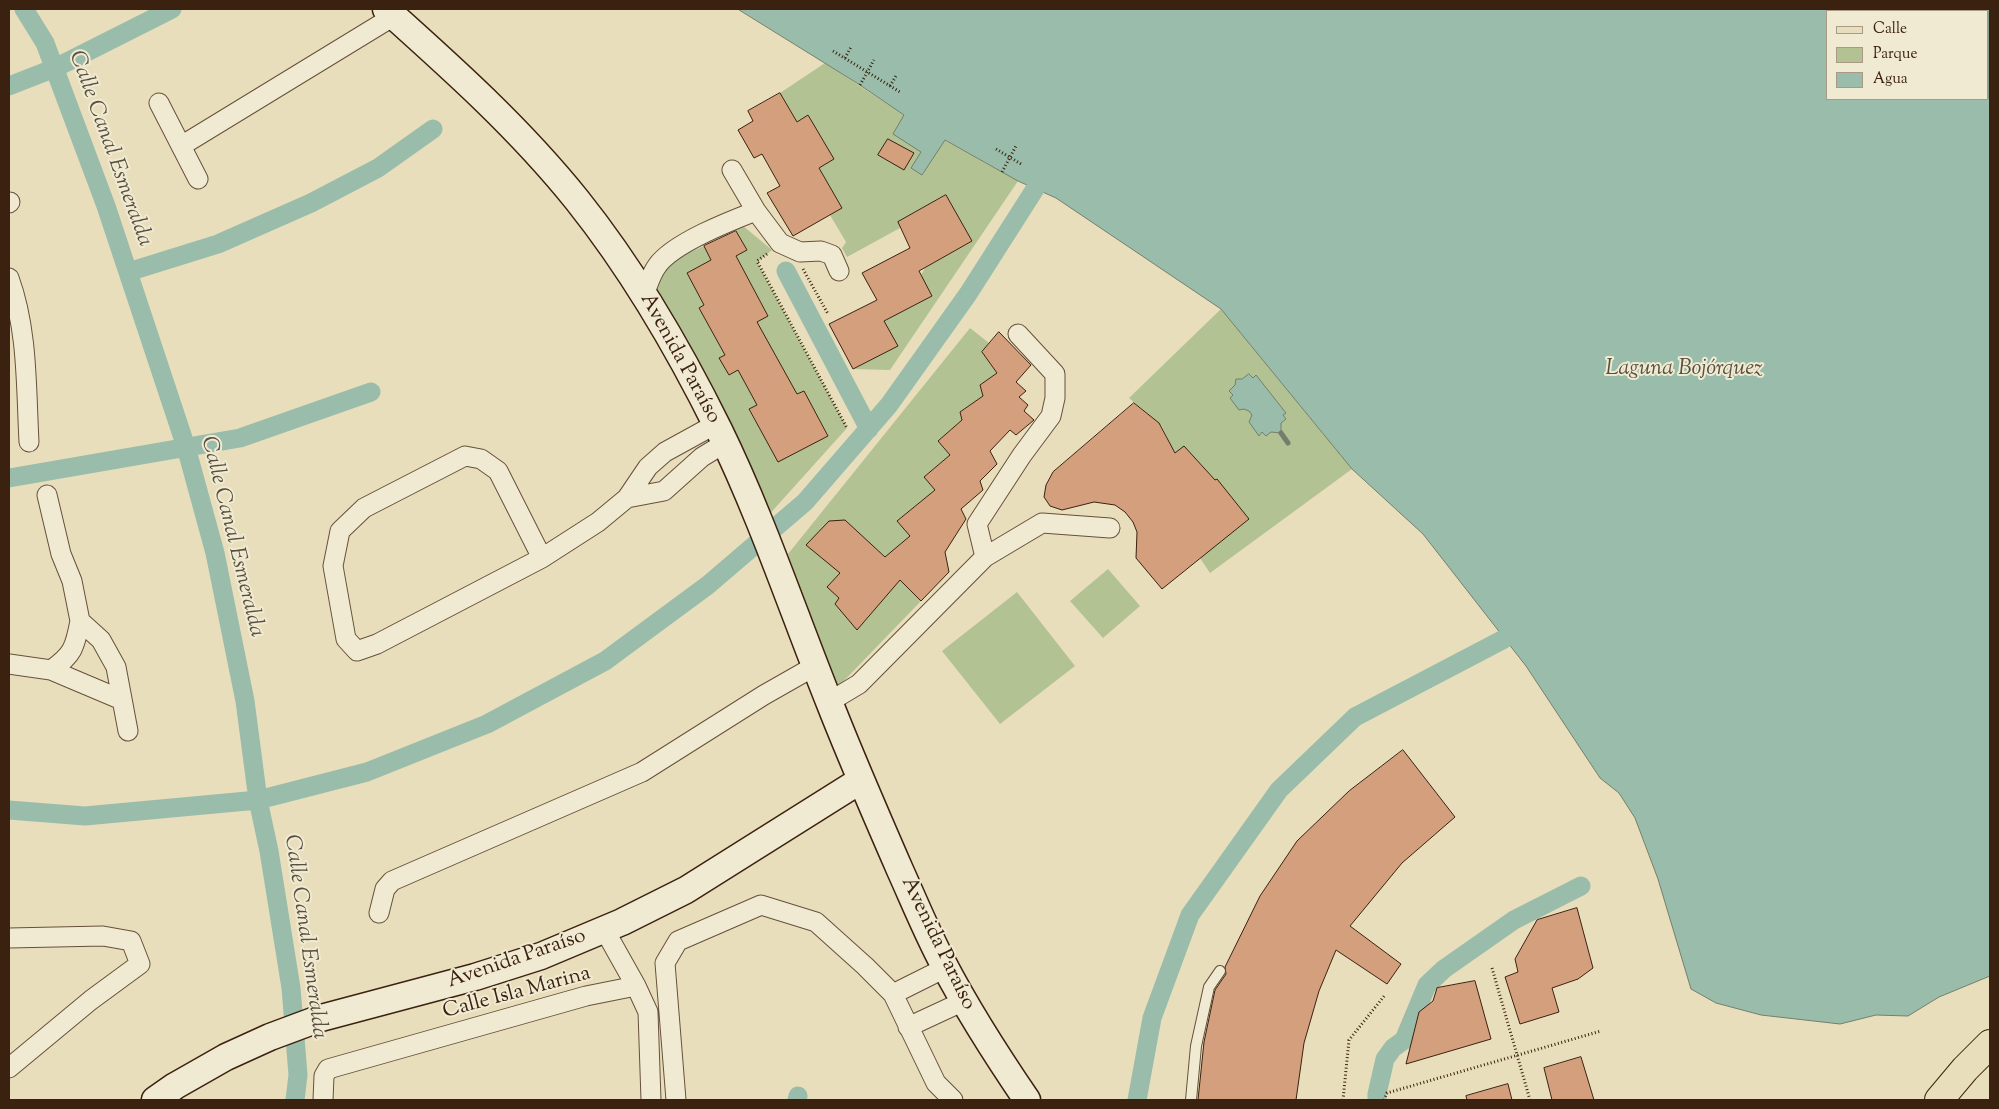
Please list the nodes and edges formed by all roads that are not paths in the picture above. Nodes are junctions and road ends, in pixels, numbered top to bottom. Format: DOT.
graph roads {
  1 [pos="390,12"];
  2 [pos="159,103"];
  3 [pos="181,146"];
  4 [pos="732,170"];
  5 [pos="198,180"];
  6 [pos="756,211"];
  7 [pos="839,271"];
  8 [pos="9,278"];
  9 [pos="644,294"];
  10 [pos="1018,334"];
  11 [pos="720,433"];
  12 [pos="29,442"];
  13 [pos="47,496"];
  14 [pos="627,498"];
  15 [pos="1110,528"];
  16 [pos="985,557"];
  17 [pos="542,558"];
  18 [pos="80,621"];
  19 [pos="9,664"];
  20 [pos="815,666"];
  21 [pos="50,670"];
  22 [pos="122,700"];
  23 [pos="829,702"];
  24 [pos="128,731"];
  25 [pos="860,780"];
  26 [pos="378,913"];
  27 [pos="604,929"];
  28 [pos="9,938"];
  29 [pos="946,968"];
  30 [pos="1220,971"];
  31 [pos="636,986"];
  32 [pos="893,994"];
  33 [pos="964,1001"];
  34 [pos="908,1027"];
  35 [pos="1990,1044"];
  36 [pos="9,1068"];
  37 [pos="156,1100"];
  38 [pos="323,1100"];
  39 [pos="651,1100"];
  40 [pos="676,1100"];
  41 [pos="953,1100"];
  42 [pos="1027,1100"];
  43 [pos="1191,1100"];
  44 [pos="1938,1100"];
  1 -- 3 [label="street"];
  1 -- 9 [label="street, Avenida Paraíso"];
  2 -- 3 [label="street"];
  3 -- 5 [label="street"];
  4 -- 6 [label="street"];
  6 -- 7 [label="street"];
  6 -- 9 [label="street"];
  8 -- 12 [label="street"];
  9 -- 11 [label="street, Avenida Paraíso"];
  10 -- 16 [label="street"];
  11 -- 14 [label="street"];
  11 -- 14 [label="street"];
  11 -- 20 [label="street, Avenida Paraíso"];
  13 -- 18 [label="street"];
  14 -- 17 [label="street"];
  15 -- 16 [label="street"];
  16 -- 23 [label="street"];
  17 -- 17 [label="street"];
  18 -- 21 [label="street"];
  18 -- 22 [label="street"];
  19 -- 21 [label="street"];
  20 -- 23 [label="street, Avenida Paraíso"];
  20 -- 26 [label="street"];
  21 -- 22 [label="street"];
  22 -- 24 [label="street"];
  23 -- 25 [label="street, Avenida Paraíso"];
  25 -- 27 [label="street, Avenida Paraíso"];
  25 -- 29 [label="street, Avenida Paraíso"];
  27 -- 31 [label="street"];
  27 -- 37 [label="street, Avenida Paraíso"];
  28 -- 36 [label="street"];
  29 -- 32 [label="street"];
  29 -- 33 [label="street, Avenida Paraíso"];
  30 -- 43 [label="lane"];
  31 -- 38 [label="street, Calle Isla Marina"];
  31 -- 39 [label="street"];
  32 -- 34 [label="street"];
  32 -- 40 [label="street"];
  33 -- 34 [label="street"];
  33 -- 42 [label="street, Avenida Paraíso"];
  34 -- 41 [label="street"];
  35 -- 44 [label="main road"];
}
